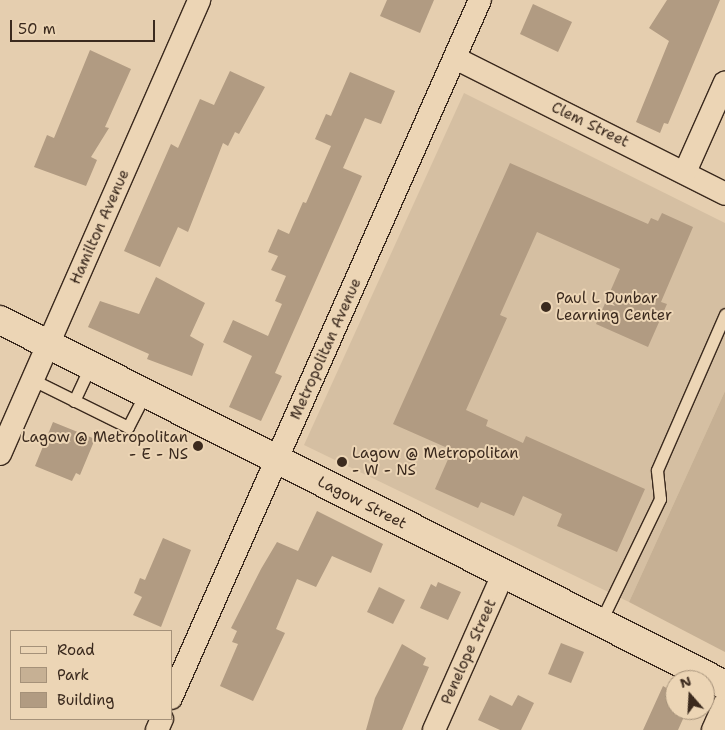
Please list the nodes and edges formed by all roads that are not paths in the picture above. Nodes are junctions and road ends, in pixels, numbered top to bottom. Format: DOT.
graph roads {
  1 [pos="199,0"];
  2 [pos="480,0"];
  3 [pos="455,58"];
  4 [pos="725,82"];
  5 [pos="685,172"];
  6 [pos="725,194"];
  7 [pos="725,314"];
  8 [pos="0,320"];
  9 [pos="49,344"];
  10 [pos="90,366"];
  11 [pos="32,380"];
  12 [pos="145,393"];
  13 [pos="74,401"];
  14 [pos="0,454"];
  15 [pos="277,460"];
  16 [pos="503,574"];
  17 [pos="600,623"];
  18 [pos="725,685"];
  19 [pos="172,696"];
  20 [pos="725,703"];
  21 [pos="434,730"];
  22 [pos="713,730"];
  1 -- 9 [label="street, Hamilton Avenue"];
  2 -- 3 [label="street, Metropolitan Avenue"];
  3 -- 5 [label="street, Clem Street"];
  3 -- 15 [label="street, Metropolitan Avenue"];
  4 -- 5 [label="street"];
  5 -- 6 [label="street, Clem Street"];
  7 -- 17 [label="lane"];
  8 -- 9 [label="street, Lagow Street"];
  9 -- 10 [label="street, Lagow Street"];
  9 -- 11 [label="street, Hamilton Avenue"];
  10 -- 12 [label="street, Lagow Street"];
  10 -- 13 [label="lane"];
  11 -- 13 [label="lane"];
  11 -- 14 [label="street, Hamilton Avenue"];
  12 -- 13 [label="lane"];
  12 -- 15 [label="street, Lagow Street"];
  15 -- 16 [label="street, Lagow Street"];
  15 -- 19 [label="street, Metropolitan Avenue"];
  16 -- 17 [label="street, Lagow Street"];
  16 -- 21 [label="street, Penelope Street"];
  17 -- 18 [label="street, Lagow Street"];
  20 -- 22 [label="street"];
}
